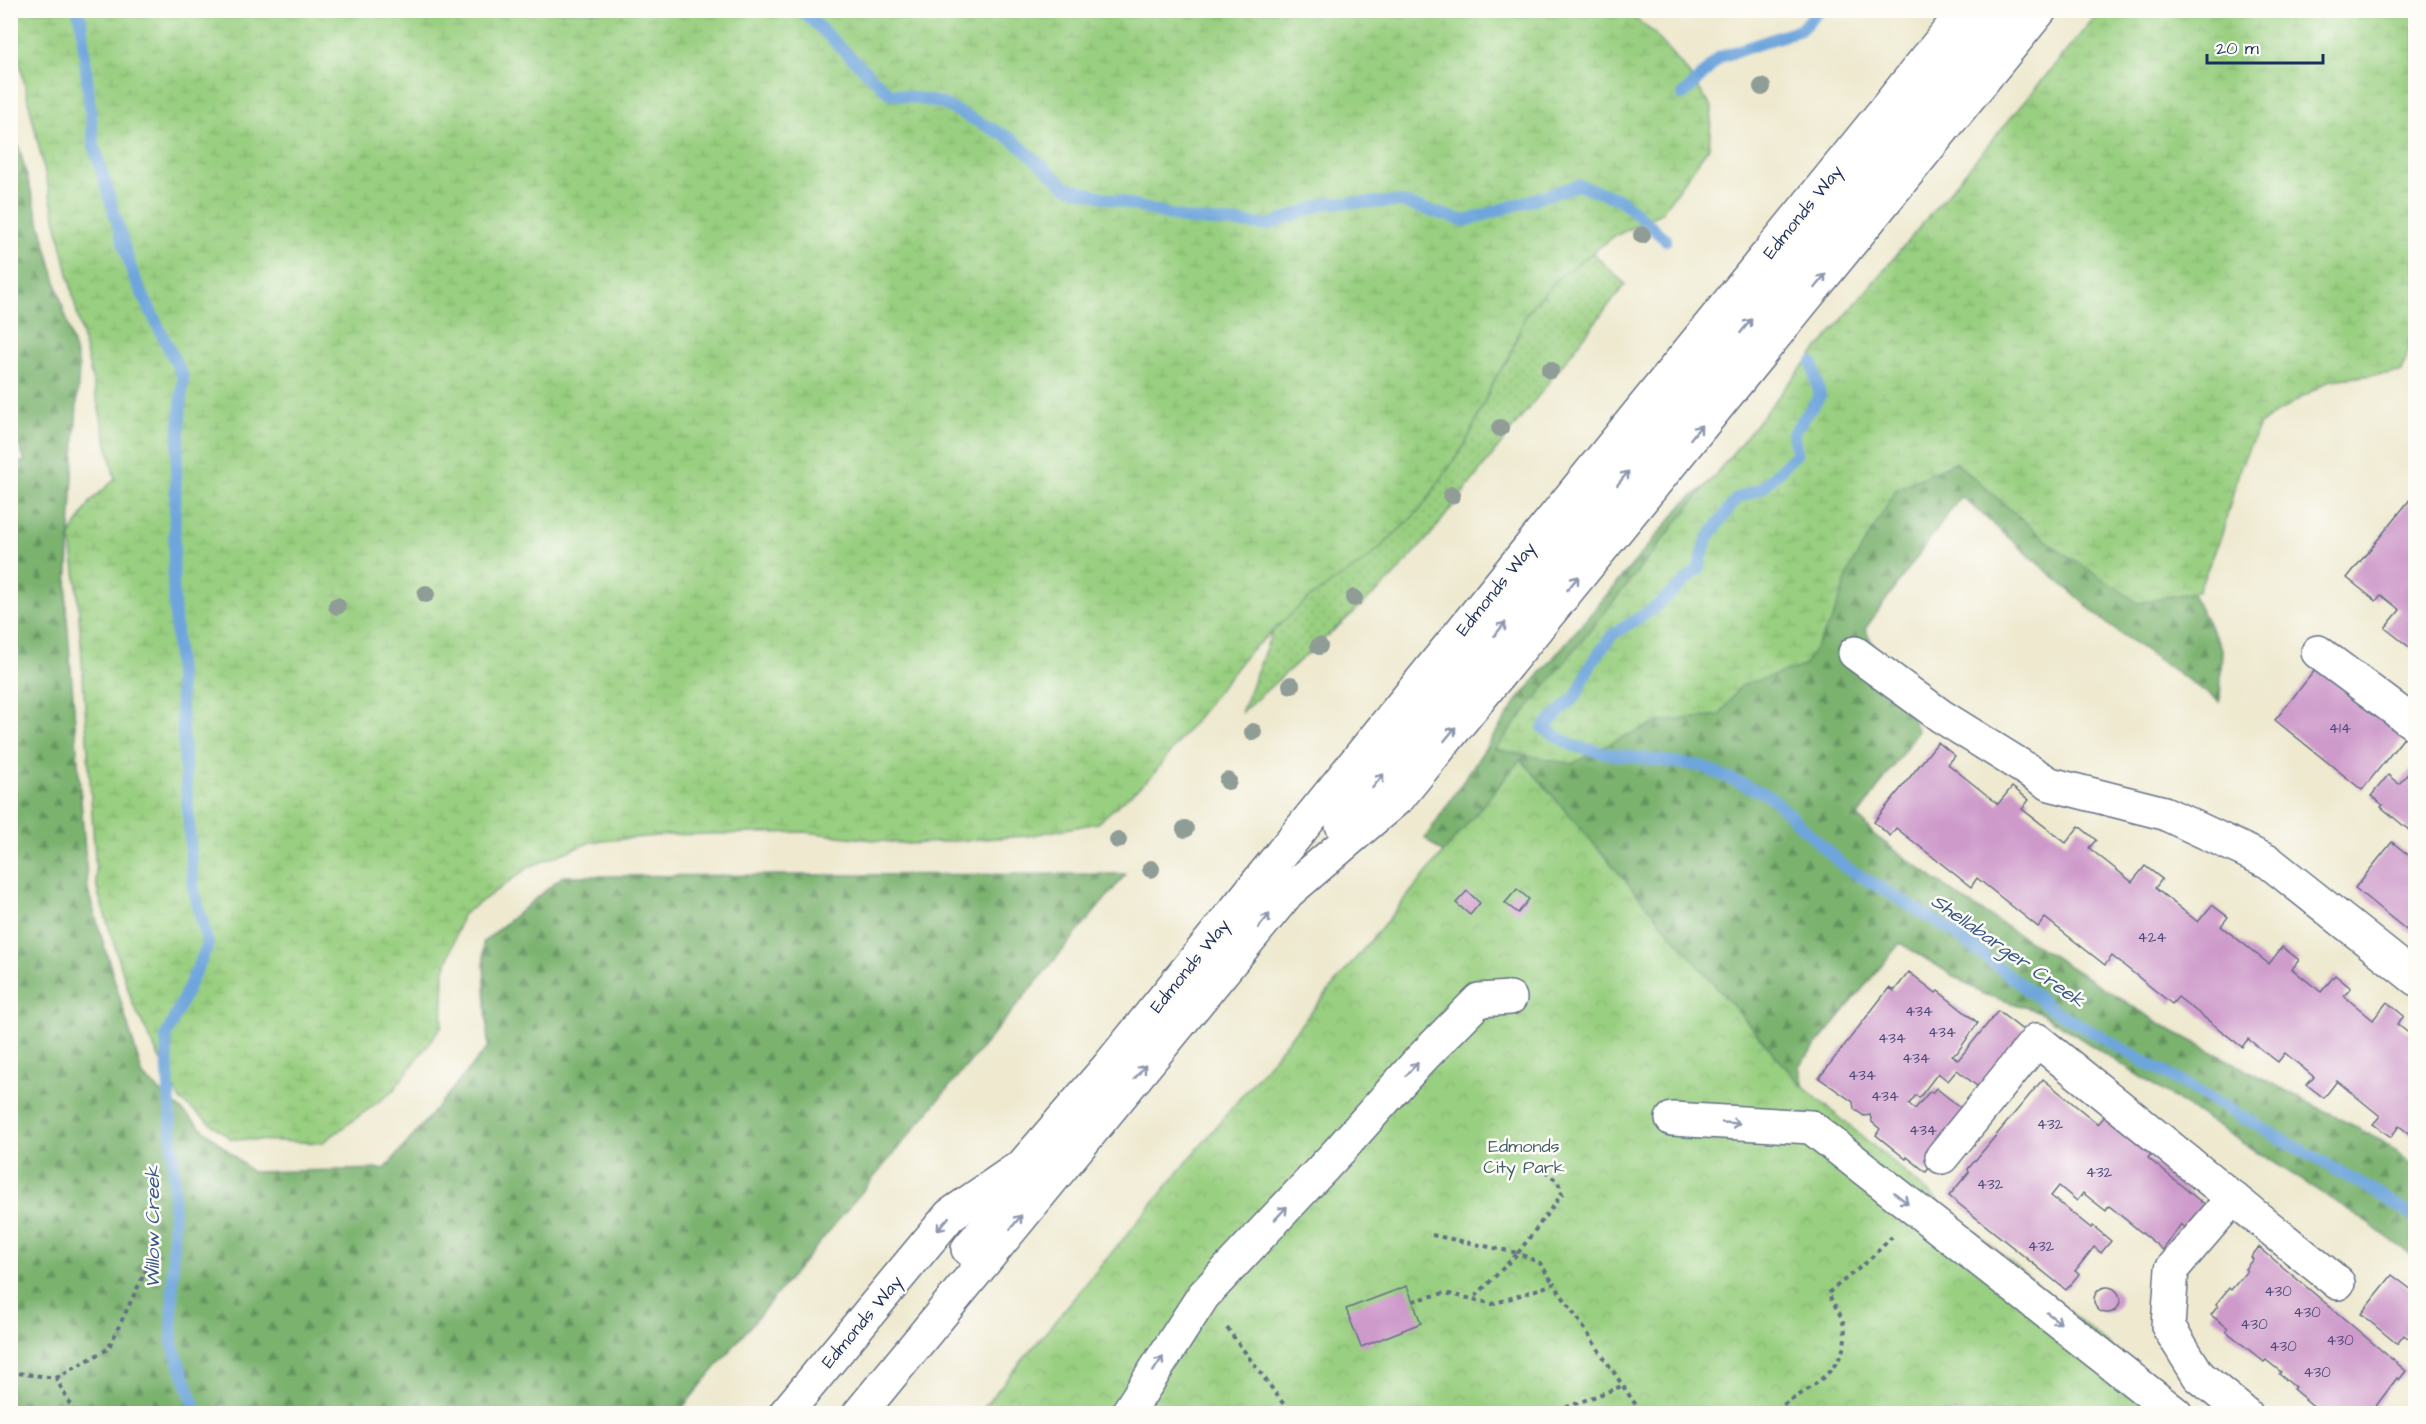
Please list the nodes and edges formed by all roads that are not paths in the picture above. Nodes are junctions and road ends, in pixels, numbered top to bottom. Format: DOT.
graph roads {
  1 [pos="1966,10"];
  2 [pos="2002,10"];
  3 [pos="2040,10"];
  4 [pos="2318,652"];
  5 [pos="1855,653"];
  6 [pos="2415,725"];
  7 [pos="1288,892"];
  8 [pos="2415,979"];
  9 [pos="1510,998"];
  10 [pos="1672,1119"];
  11 [pos="1942,1157"];
  12 [pos="1023,1165"];
  13 [pos="2233,1198"];
  14 [pos="2338,1283"];
  15 [pos="785,1413"];
  16 [pos="834,1413"];
  17 [pos="859,1413"];
  18 [pos="1127,1413"];
  19 [pos="2176,1413"];
  20 [pos="2245,1413"];
  1 -- 12 [label="main road, Edmonds Way"];
  7 -- 2 [label="main road, one-way"];
  7 -- 3 [label="main road, one-way"];
  4 -- 6 [label="main road"];
  5 -- 8 [label="main road"];
  17 -- 7 [label="main road, one-way"];
  18 -- 9 [label="main road, one-way"];
  10 -- 19 [label="main road, one-way"];
  11 -- 13 [label="main road"];
  12 -- 15 [label="main road, Edmonds Way, one-way"];
  12 -- 16 [label="main road, Edmonds Way"];
  13 -- 14 [label="main road"];
  13 -- 20 [label="main road"];
}
